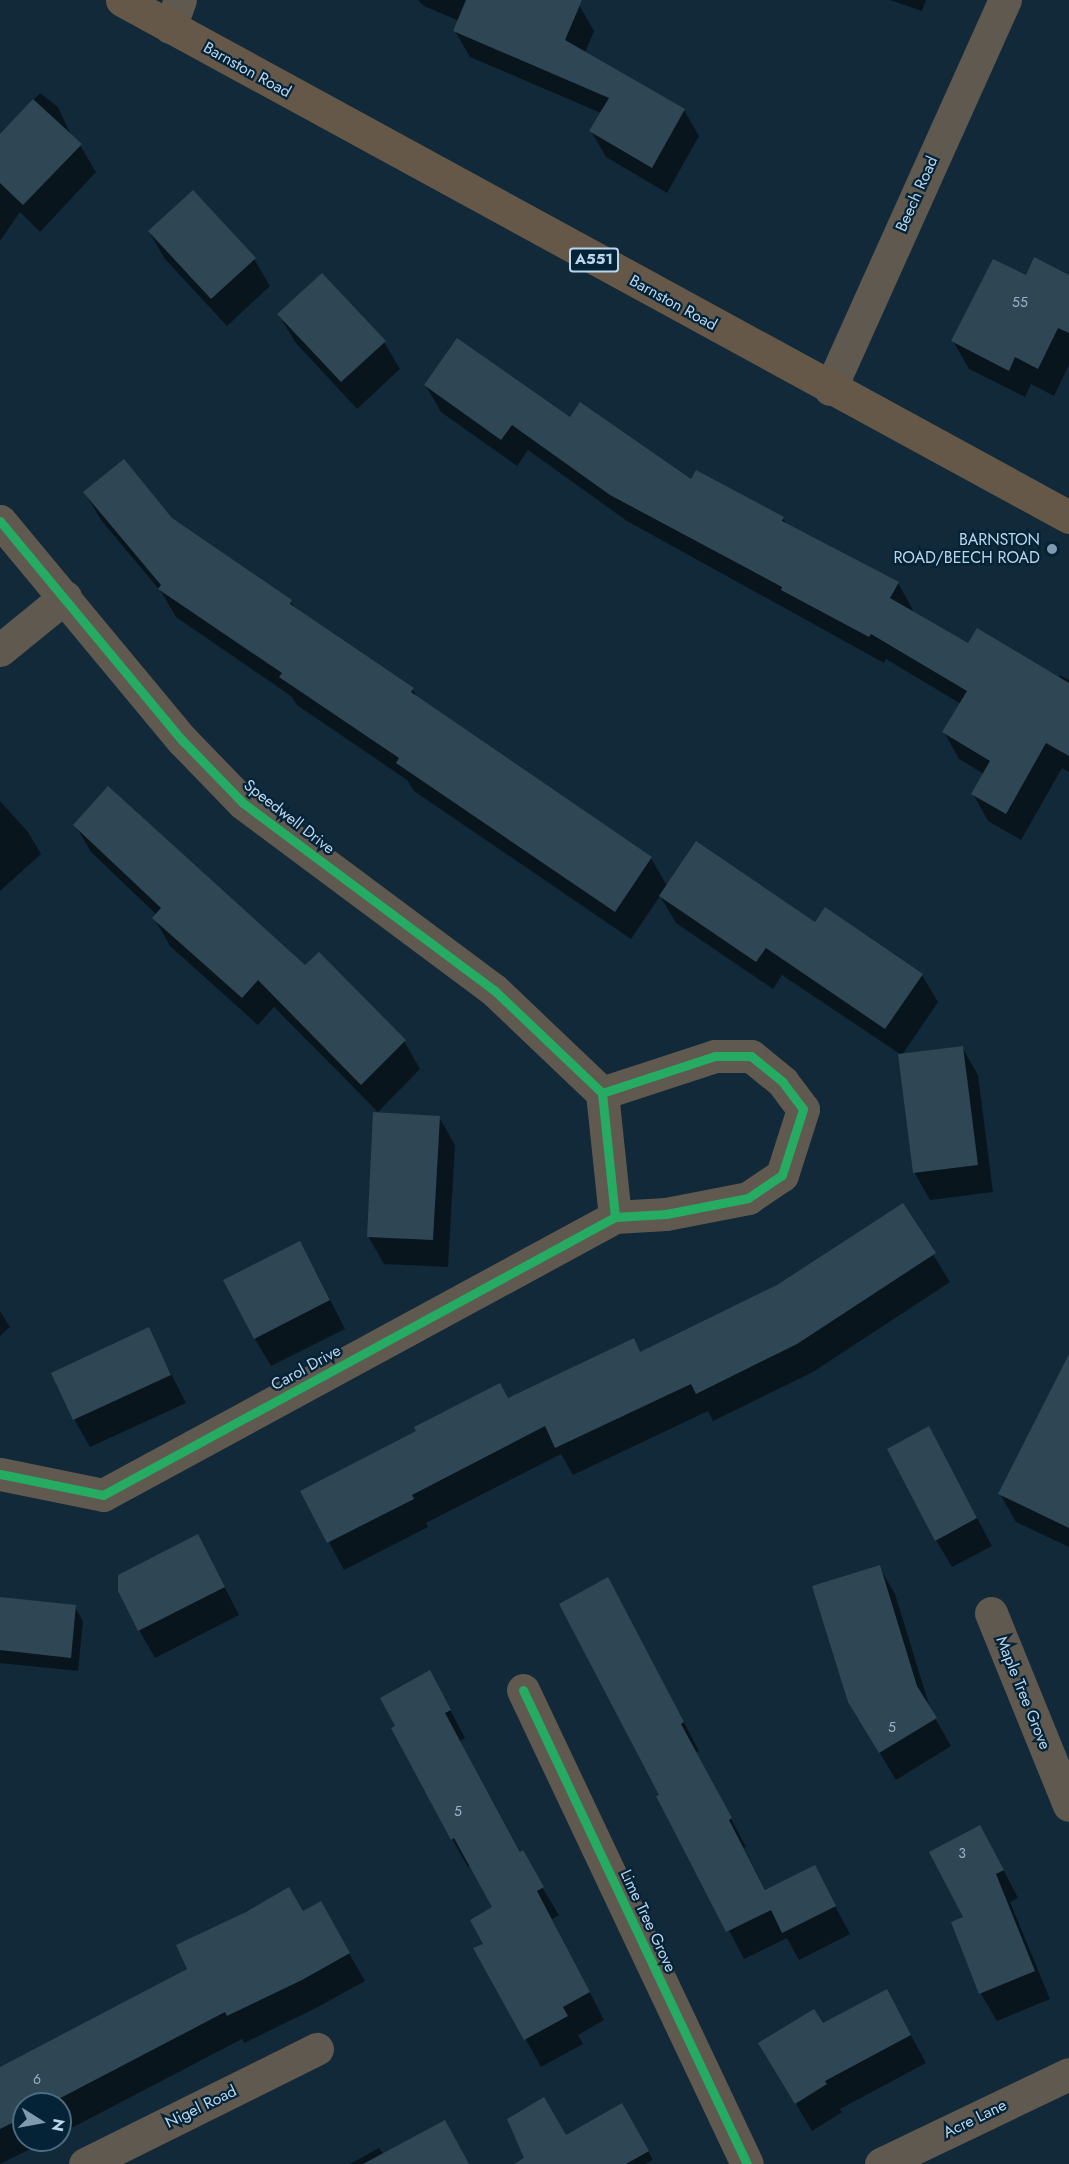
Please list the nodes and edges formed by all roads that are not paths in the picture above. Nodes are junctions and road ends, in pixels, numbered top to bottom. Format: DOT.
graph roads {
  1 [pos="122,0"];
  2 [pos="1005,0"];
  3 [pos="175,13"];
  4 [pos="830,389"];
  5 [pos="1069,517"];
  6 [pos="0,521"];
  7 [pos="65,597"];
  8 [pos="0,650"];
  9 [pos="602,1093"];
  10 [pos="615,1217"];
  11 [pos="0,1474"];
  12 [pos="991,1613"];
  13 [pos="523,1690"];
  14 [pos="1069,1805"];
  15 [pos="317,2049"];
  16 [pos="1069,2074"];
  17 [pos="85,2164"];
  18 [pos="747,2164"];
  19 [pos="881,2164"];
  1 -- 3 [label="main road, Barnston Road / A551"];
  2 -- 4 [label="street, Beech Road"];
  3 -- 4 [label="main road, Barnston Road / A551"];
  4 -- 5 [label="main road, Barnston Road / A551"];
  6 -- 7 [label="street, Speedwell Drive"];
  7 -- 8 [label="street"];
  7 -- 9 [label="street, Speedwell Drive"];
  9 -- 10 [label="street"];
  9 -- 10 [label="street"];
  10 -- 11 [label="street, Carol Drive"];
  12 -- 14 [label="street, Maple Tree Grove"];
  13 -- 18 [label="street, Lime Tree Grove"];
  15 -- 17 [label="street, Nigel Road"];
  16 -- 19 [label="street, Acre Lane"];
}
